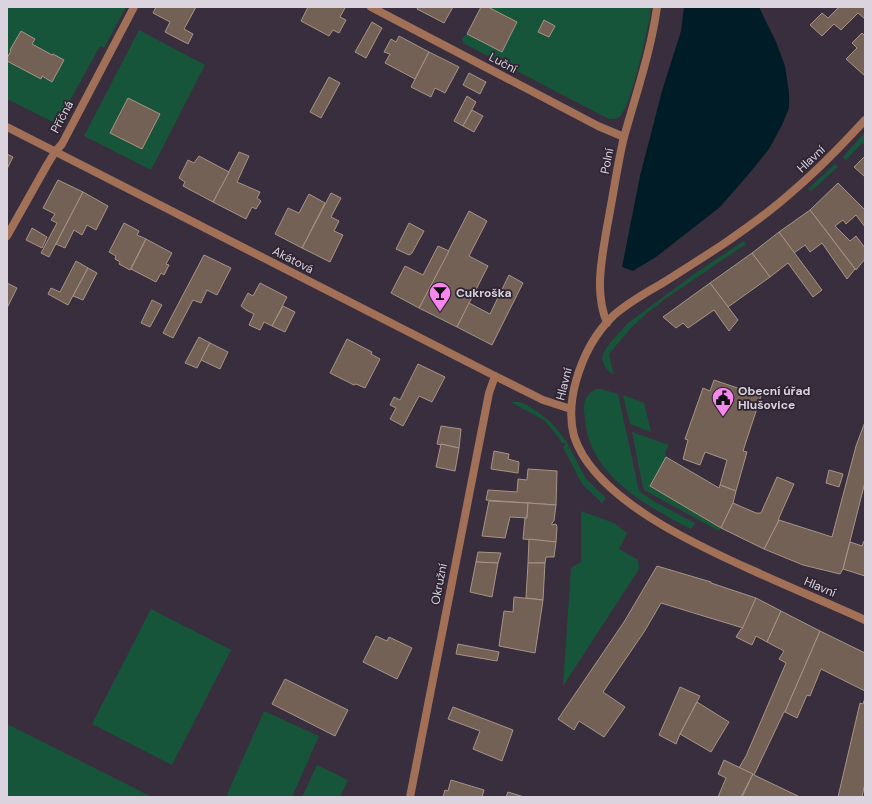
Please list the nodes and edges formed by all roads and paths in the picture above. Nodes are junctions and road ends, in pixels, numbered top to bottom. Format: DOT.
graph roads {
  1 [pos="134,7"];
  2 [pos="371,7"];
  3 [pos="658,7"];
  4 [pos="865,120"];
  5 [pos="7,127"];
  6 [pos="624,137"];
  7 [pos="55,152"];
  8 [pos="7,236"];
  9 [pos="607,323"];
  10 [pos="495,376"];
  11 [pos="571,409"];
  12 [pos="865,620"];
  13 [pos="410,797"];
  1 -- 7 [label="street, Příčná"];
  2 -- 6 [label="street, Luční"];
  3 -- 6 [label="street, Polní"];
  4 -- 9 [label="street, Hlavní"];
  5 -- 7 [label="street, Akátová"];
  6 -- 9 [label="street, Polní"];
  7 -- 8 [label="street, Příčná"];
  7 -- 10 [label="street, Akátová"];
  9 -- 11 [label="street, Hlavní"];
  10 -- 11 [label="street, Akátová"];
  10 -- 13 [label="street, Okružní"];
  11 -- 12 [label="street, Hlavní"];
}
